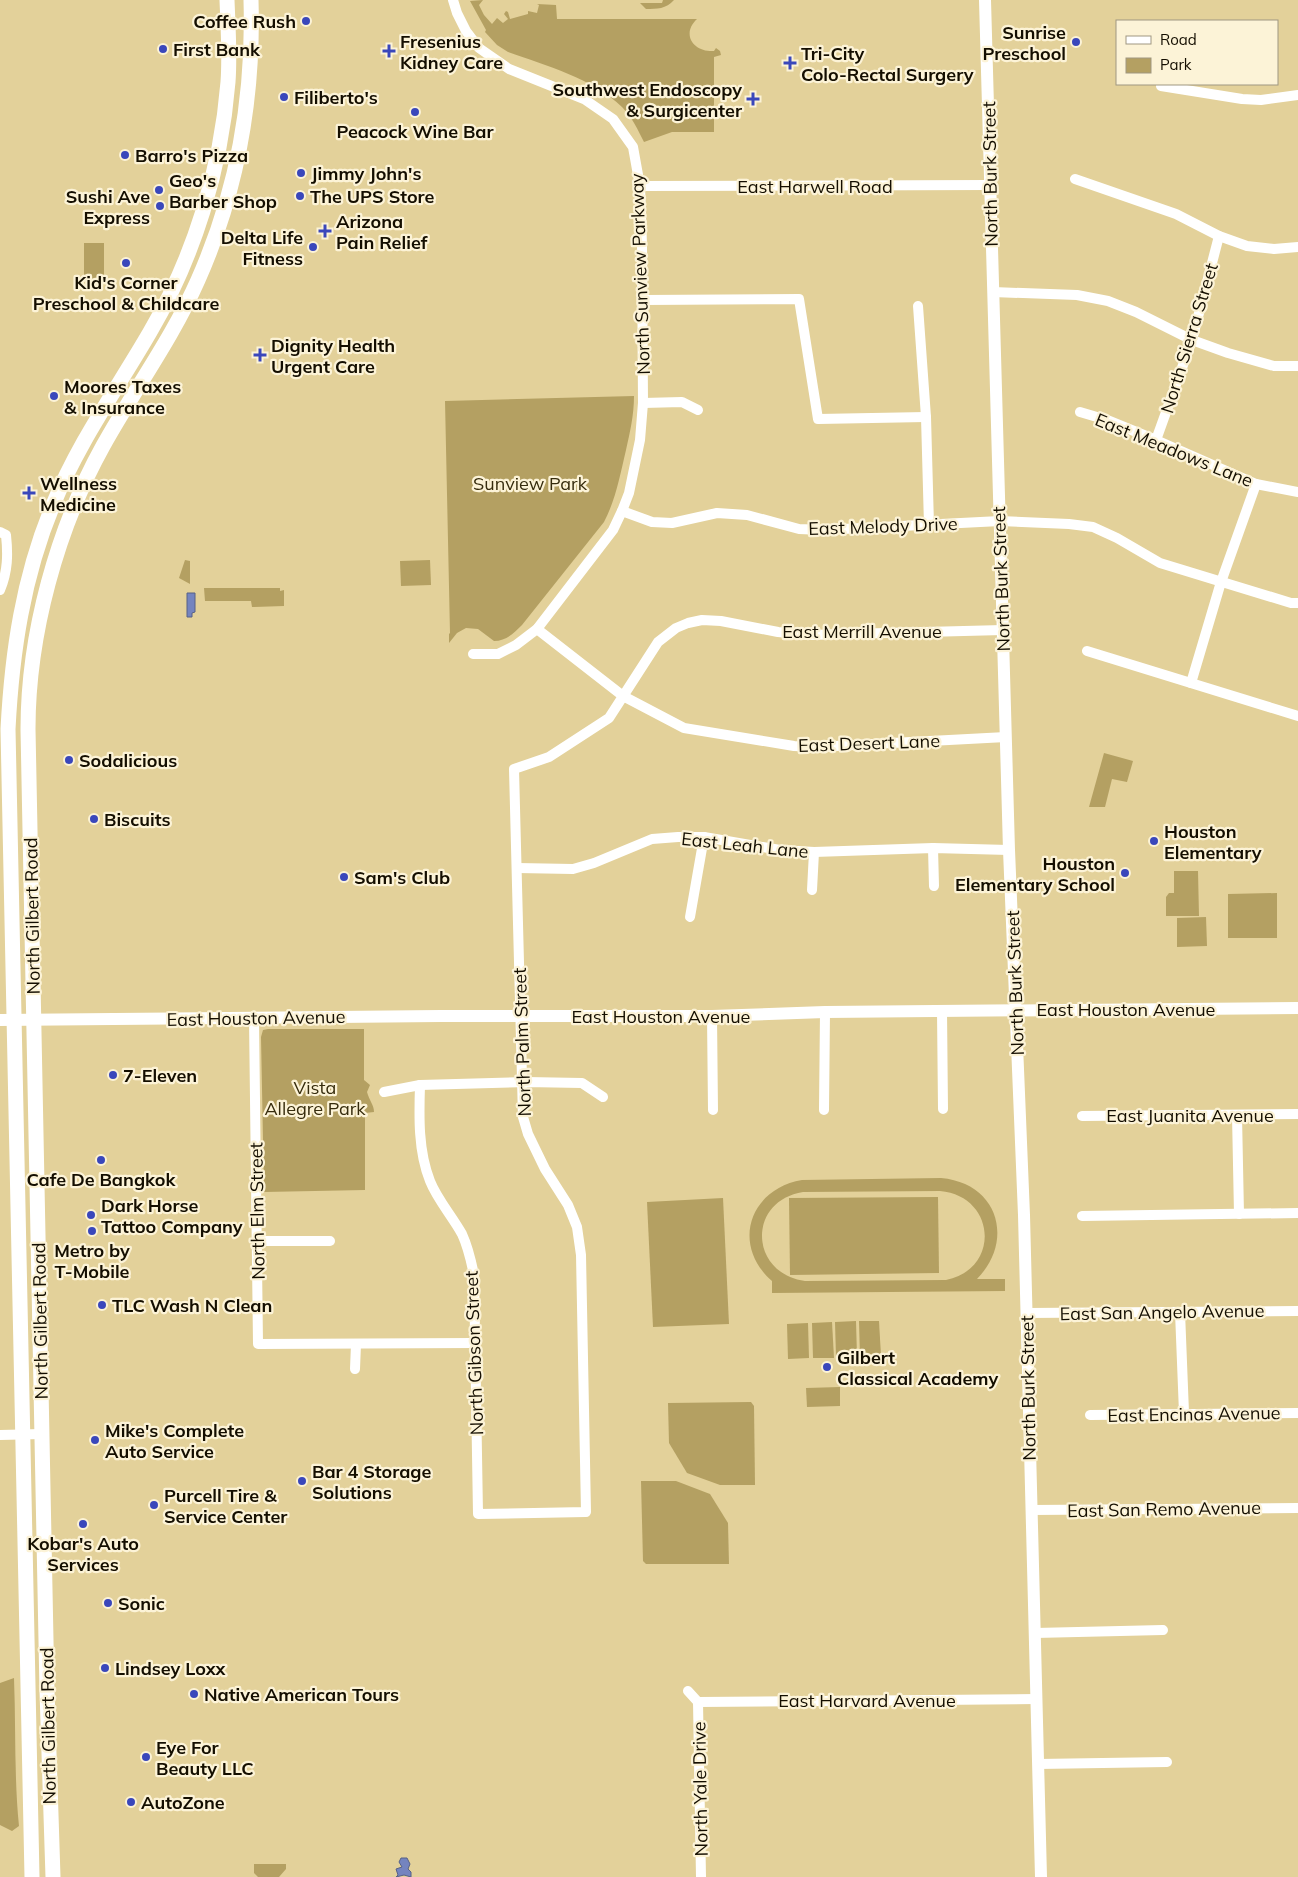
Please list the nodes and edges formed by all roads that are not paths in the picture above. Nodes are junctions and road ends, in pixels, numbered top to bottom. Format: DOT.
graph roads {
  1 [pos="227,0"];
  2 [pos="251,0"];
  3 [pos="453,0"];
  4 [pos="985,0"];
  5 [pos="1162,86"];
  6 [pos="1298,95"];
  7 [pos="220,141"];
  8 [pos="240,147"];
  9 [pos="1075,179"];
  10 [pos="990,185"];
  11 [pos="640,186"];
  12 [pos="1219,236"];
  13 [pos="1298,247"];
  14 [pos="993,292"];
  15 [pos="643,300"];
  16 [pos="918,306"];
  17 [pos="1192,340"];
  18 [pos="1298,366"];
  19 [pos="643,403"];
  20 [pos="698,410"];
  21 [pos="1080,412"];
  22 [pos="926,417"];
  23 [pos="1156,440"];
  24 [pos="1256,484"];
  25 [pos="1298,492"];
  26 [pos="622,511"];
  27 [pos="1000,521"];
  28 [pos="929,525"];
  29 [pos="0,532"];
  30 [pos="1221,582"];
  31 [pos="0,590"];
  32 [pos="1298,603"];
  33 [pos="537,629"];
  34 [pos="1003,630"];
  35 [pos="1087,651"];
  36 [pos="473,654"];
  37 [pos="1190,683"];
  38 [pos="623,696"];
  39 [pos="4,713"];
  40 [pos="1298,716"];
  41 [pos="1006,738"];
  42 [pos="514,769"];
  43 [pos="704,837"];
  44 [pos="933,848"];
  45 [pos="1009,850"];
  46 [pos="814,852"];
  47 [pos="517,868"];
  48 [pos="934,886"];
  49 [pos="812,890"];
  50 [pos="690,917"];
  51 [pos="1298,1008"];
  52 [pos="1016,1010"];
  53 [pos="942,1011"];
  54 [pos="824,1012"];
  55 [pos="520,1016"];
  56 [pos="712,1016"];
  57 [pos="254,1018"];
  58 [pos="18,1020"];
  59 [pos="522,1082"];
  60 [pos="420,1085"];
  61 [pos="384,1092"];
  62 [pos="603,1098"];
  63 [pos="942,1109"];
  64 [pos="713,1110"];
  65 [pos="824,1110"];
  66 [pos="1298,1114"];
  67 [pos="1237,1115"];
  68 [pos="1082,1116"];
  69 [pos="1298,1213"];
  70 [pos="1239,1214"];
  71 [pos="1082,1216"];
  72 [pos="258,1241"];
  73 [pos="330,1241"];
  74 [pos="1298,1311"];
  75 [pos="1180,1312"];
  76 [pos="1026,1313"];
  77 [pos="39,1325"];
  78 [pos="21,1326"];
  79 [pos="474,1343"];
  80 [pos="356,1344"];
  81 [pos="355,1369"];
  82 [pos="1298,1413"];
  83 [pos="1184,1414"];
  84 [pos="1090,1415"];
  85 [pos="42,1434"];
  86 [pos="0,1435"];
  87 [pos="23,1435"];
  88 [pos="1298,1508"];
  89 [pos="1031,1510"];
  90 [pos="478,1514"];
  91 [pos="1163,1630"];
  92 [pos="1034,1633"];
  93 [pos="28,1638"];
  94 [pos="47,1691"];
  95 [pos="688,1691"];
  96 [pos="1036,1699"];
  97 [pos="698,1702"];
  98 [pos="1167,1762"];
  99 [pos="1038,1764"];
  100 [pos="32,1877"];
  101 [pos="53,1877"];
  102 [pos="701,1877"];
  103 [pos="1041,1877"];
  1 -- 7 [label="main road, North Gilbert Road"];
  2 -- 8 [label="main road, North Gilbert Road"];
  3 -- 11 [label="street, North Sunview Parkway"];
  4 -- 10 [label="street, North Burk Street"];
  5 -- 6 [label="street"];
  7 -- 8 [label="main road"];
  7 -- 39 [label="main road, North Gilbert Road"];
  8 -- 58 [label="main road, North Gilbert Road"];
  9 -- 12 [label="street"];
  10 -- 11 [label="street, East Harwell Road"];
  10 -- 14 [label="street, North Burk Street"];
  11 -- 15 [label="street, North Sunview Parkway"];
  12 -- 13 [label="street"];
  12 -- 17 [label="street, North Sierra Street"];
  14 -- 17 [label="street"];
  14 -- 27 [label="street, North Burk Street"];
  15 -- 19 [label="street, North Sunview Parkway"];
  15 -- 22 [label="street"];
  16 -- 22 [label="street"];
  17 -- 18 [label="street"];
  17 -- 23 [label="street, North Sierra Street"];
  19 -- 20 [label="street"];
  19 -- 26 [label="street, North Sunview Parkway"];
  21 -- 23 [label="street, East Meadows Lane"];
  22 -- 28 [label="street"];
  23 -- 24 [label="street, East Meadows Lane"];
  24 -- 25 [label="street, East Meadows Lane"];
  24 -- 30 [label="street"];
  26 -- 28 [label="street, East Melody Drive"];
  26 -- 33 [label="street, North Sunview Parkway"];
  27 -- 28 [label="street, East Melody Drive"];
  27 -- 30 [label="street, East Melody Drive"];
  27 -- 34 [label="street, North Burk Street"];
  29 -- 31 [label="street"];
  30 -- 32 [label="street, East Melody Drive"];
  30 -- 37 [label="street"];
  33 -- 36 [label="street"];
  33 -- 38 [label="street, East Desert Lane"];
  34 -- 38 [label="street, East Merrill Avenue"];
  34 -- 41 [label="street, North Burk Street"];
  35 -- 37 [label="street"];
  37 -- 40 [label="street"];
  38 -- 41 [label="street, East Desert Lane"];
  38 -- 42 [label="street, East Merrill Avenue"];
  39 -- 58 [label="main road, North Gilbert Road"];
  41 -- 45 [label="street, North Burk Street"];
  42 -- 47 [label="street, North Palm Street"];
  43 -- 46 [label="street, East Leah Lane"];
  43 -- 47 [label="street, East Leah Lane"];
  43 -- 50 [label="street"];
  44 -- 45 [label="street, East Leah Lane"];
  44 -- 46 [label="street, East Leah Lane"];
  44 -- 48 [label="street"];
  45 -- 52 [label="street, North Burk Street"];
  46 -- 49 [label="street"];
  47 -- 55 [label="street, North Palm Street"];
  51 -- 52 [label="street, East Houston Avenue"];
  52 -- 53 [label="street, East Houston Avenue"];
  52 -- 76 [label="street, North Burk Street"];
  53 -- 54 [label="street, East Houston Avenue"];
  53 -- 63 [label="street"];
  54 -- 56 [label="street, East Houston Avenue"];
  54 -- 65 [label="street"];
  55 -- 56 [label="street, East Houston Avenue"];
  55 -- 57 [label="street, East Houston Avenue"];
  55 -- 59 [label="street, North Palm Street"];
  56 -- 64 [label="street"];
  57 -- 58 [label="street, East Houston Avenue"];
  57 -- 72 [label="street, North Elm Street"];
  58 -- 77 [label="main road, North Gilbert Road"];
  58 -- 78 [label="main road, North Gilbert Road"];
  59 -- 60 [label="street"];
  59 -- 62 [label="street"];
  59 -- 90 [label="street, North Palm Street"];
  60 -- 61 [label="street"];
  60 -- 79 [label="street, North Gibson Street"];
  66 -- 67 [label="street, East Juanita Avenue"];
  67 -- 68 [label="street, East Juanita Avenue"];
  67 -- 70 [label="street"];
  69 -- 70 [label="street"];
  70 -- 71 [label="street"];
  72 -- 73 [label="street"];
  72 -- 80 [label="street, North Elm Street"];
  74 -- 75 [label="street, East San Angelo Avenue"];
  75 -- 76 [label="street, East San Angelo Avenue"];
  75 -- 83 [label="street"];
  76 -- 89 [label="street, North Burk Street"];
  77 -- 78 [label="main road"];
  77 -- 85 [label="main road, North Gilbert Road"];
  78 -- 87 [label="main road, North Gilbert Road"];
  79 -- 80 [label="street"];
  79 -- 90 [label="street, North Gibson Street"];
  80 -- 81 [label="street"];
  82 -- 83 [label="street, East Encinas Avenue"];
  83 -- 84 [label="street, East Encinas Avenue"];
  85 -- 87 [label="street"];
  85 -- 94 [label="main road, North Gilbert Road"];
  86 -- 87 [label="street"];
  87 -- 93 [label="main road, North Gilbert Road"];
  88 -- 89 [label="street, East San Remo Avenue"];
  89 -- 92 [label="street, North Burk Street"];
  91 -- 92 [label="street"];
  92 -- 96 [label="street, North Burk Street"];
  93 -- 94 [label="main road"];
  93 -- 100 [label="main road, North Gilbert Road"];
  94 -- 101 [label="main road, North Gilbert Road"];
  95 -- 97 [label="street"];
  96 -- 97 [label="street, East Harvard Avenue"];
  96 -- 99 [label="street, North Burk Street"];
  97 -- 102 [label="street, North Yale Drive"];
  98 -- 99 [label="street"];
  99 -- 103 [label="street, North Burk Street"];
}
